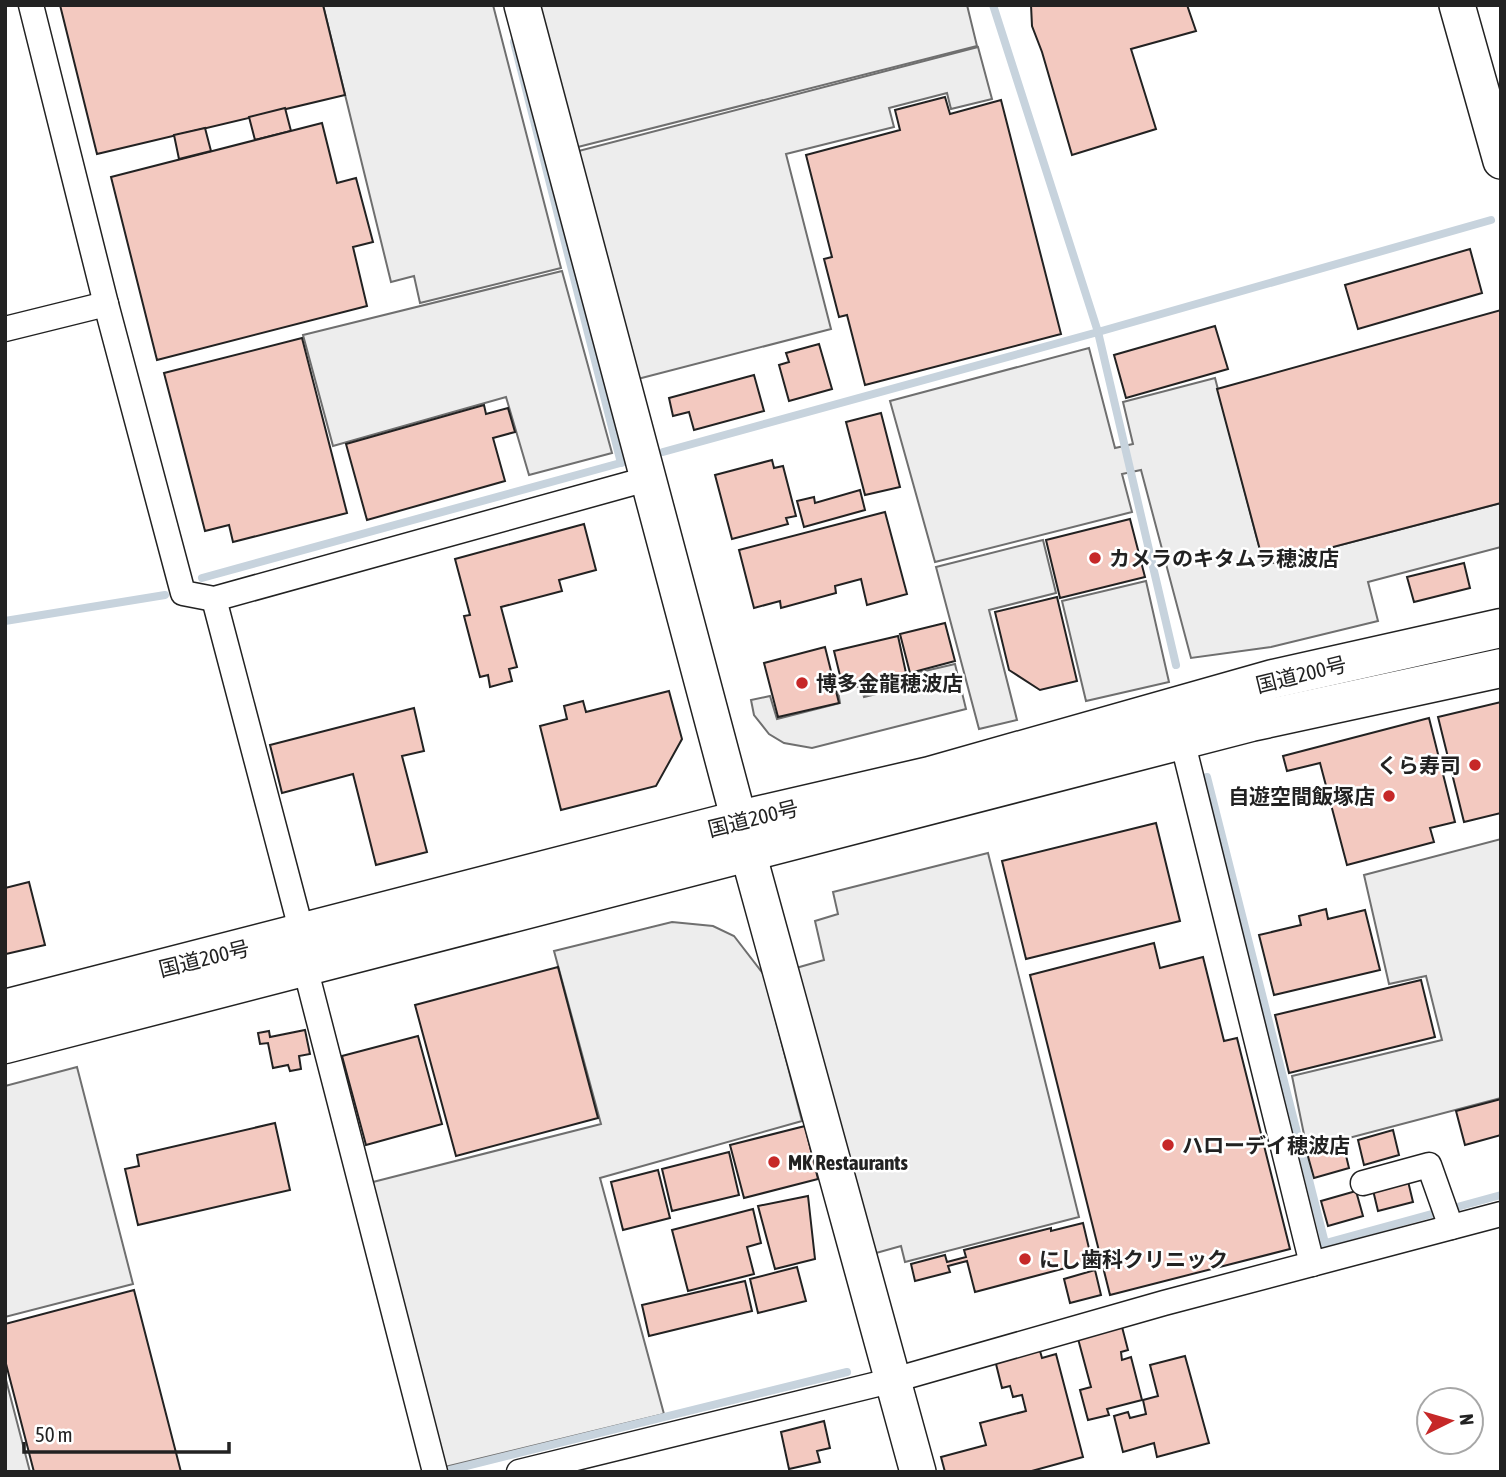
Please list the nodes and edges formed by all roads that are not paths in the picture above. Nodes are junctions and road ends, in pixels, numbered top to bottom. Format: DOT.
graph roads {
  1 [pos="31,5"];
  2 [pos="522,5"];
  3 [pos="1457,5"];
  4 [pos="1501,162"];
  5 [pos="106,304"];
  6 [pos="5,329"];
  7 [pos="646,479"];
  8 [pos="214,599"];
  9 [pos="1501,628"];
  10 [pos="1501,668"];
  11 [pos="1182,740"];
  12 [pos="743,836"];
  13 [pos="304,950"];
  14 [pos="5,1009"];
  15 [pos="5,1044"];
  16 [pos="1363,1183"];
  17 [pos="1446,1214"];
  18 [pos="1501,1214"];
  19 [pos="1312,1264"];
  20 [pos="894,1380"];
  21 [pos="435,1472"];
  22 [pos="519,1472"];
  23 [pos="918,1472"];
  1 -- 5 [label="street"];
  2 -- 7 [label="street"];
  3 -- 4 [label="street"];
  5 -- 6 [label="street"];
  5 -- 8 [label="street"];
  7 -- 8 [label="street"];
  7 -- 12 [label="street"];
  8 -- 13 [label="street"];
  9 -- 12 [label="highway, 国道200号"];
  10 -- 11 [label="highway, 国道200号"];
  11 -- 12 [label="highway, 国道200号"];
  11 -- 19 [label="street"];
  12 -- 13 [label="highway, 国道200号"];
  12 -- 20 [label="street"];
  13 -- 14 [label="highway, 国道200号"];
  13 -- 15 [label="highway, 国道200号"];
  13 -- 21 [label="street"];
  16 -- 17 [label="street"];
  17 -- 18 [label="street"];
  17 -- 19 [label="street"];
  19 -- 20 [label="street"];
  20 -- 22 [label="street"];
  20 -- 23 [label="street"];
}
